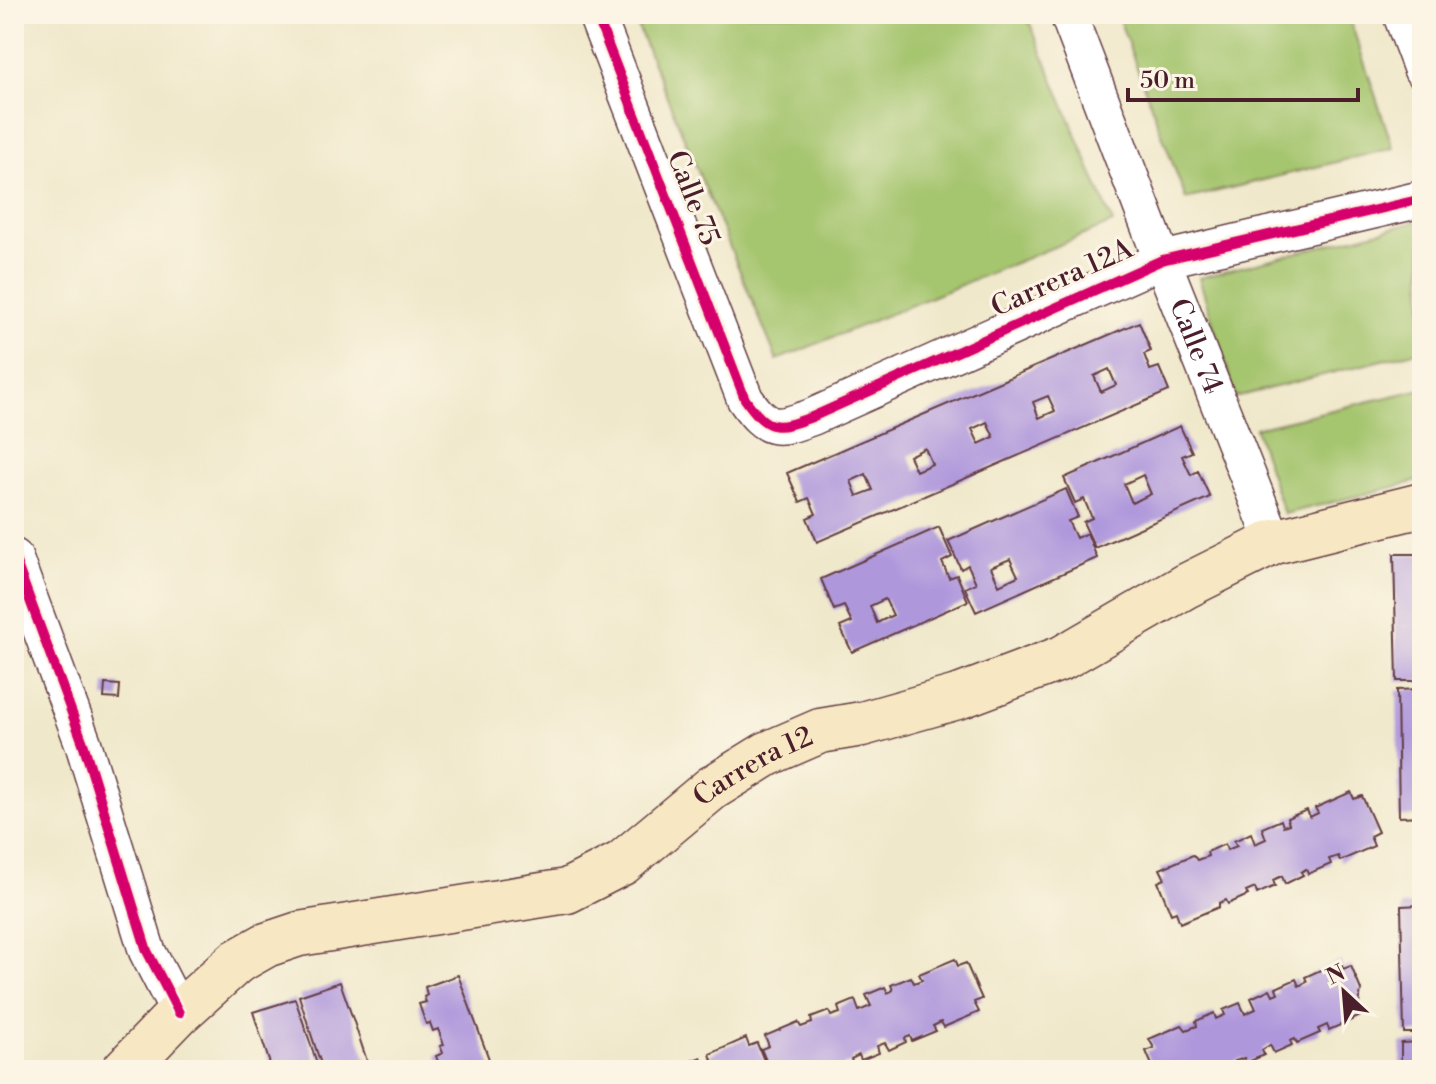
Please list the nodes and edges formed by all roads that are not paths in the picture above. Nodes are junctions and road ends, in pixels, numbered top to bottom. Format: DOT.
graph roads {
  1 [pos="596,14"];
  2 [pos="1068,14"];
  3 [pos="1401,14"];
  4 [pos="1422,70"];
  5 [pos="1422,199"];
  6 [pos="1162,260"];
  7 [pos="745,399"];
  8 [pos="1422,505"];
  9 [pos="1274,542"];
  10 [pos="14,557"];
  11 [pos="179,1013"];
  12 [pos="124,1070"];
  1 -- 7 [label="street, Calle 75"];
  2 -- 6 [label="street, Calle 74"];
  3 -- 4 [label="street"];
  5 -- 6 [label="street, Carrera 12A"];
  6 -- 7 [label="street, Carrera 12A"];
  6 -- 9 [label="street, Calle 74"];
  8 -- 9 [label="main road, Carrera 12"];
  9 -- 11 [label="main road, Carrera 12"];
  10 -- 11 [label="street"];
  11 -- 12 [label="main road, Carrera 12"];
}
